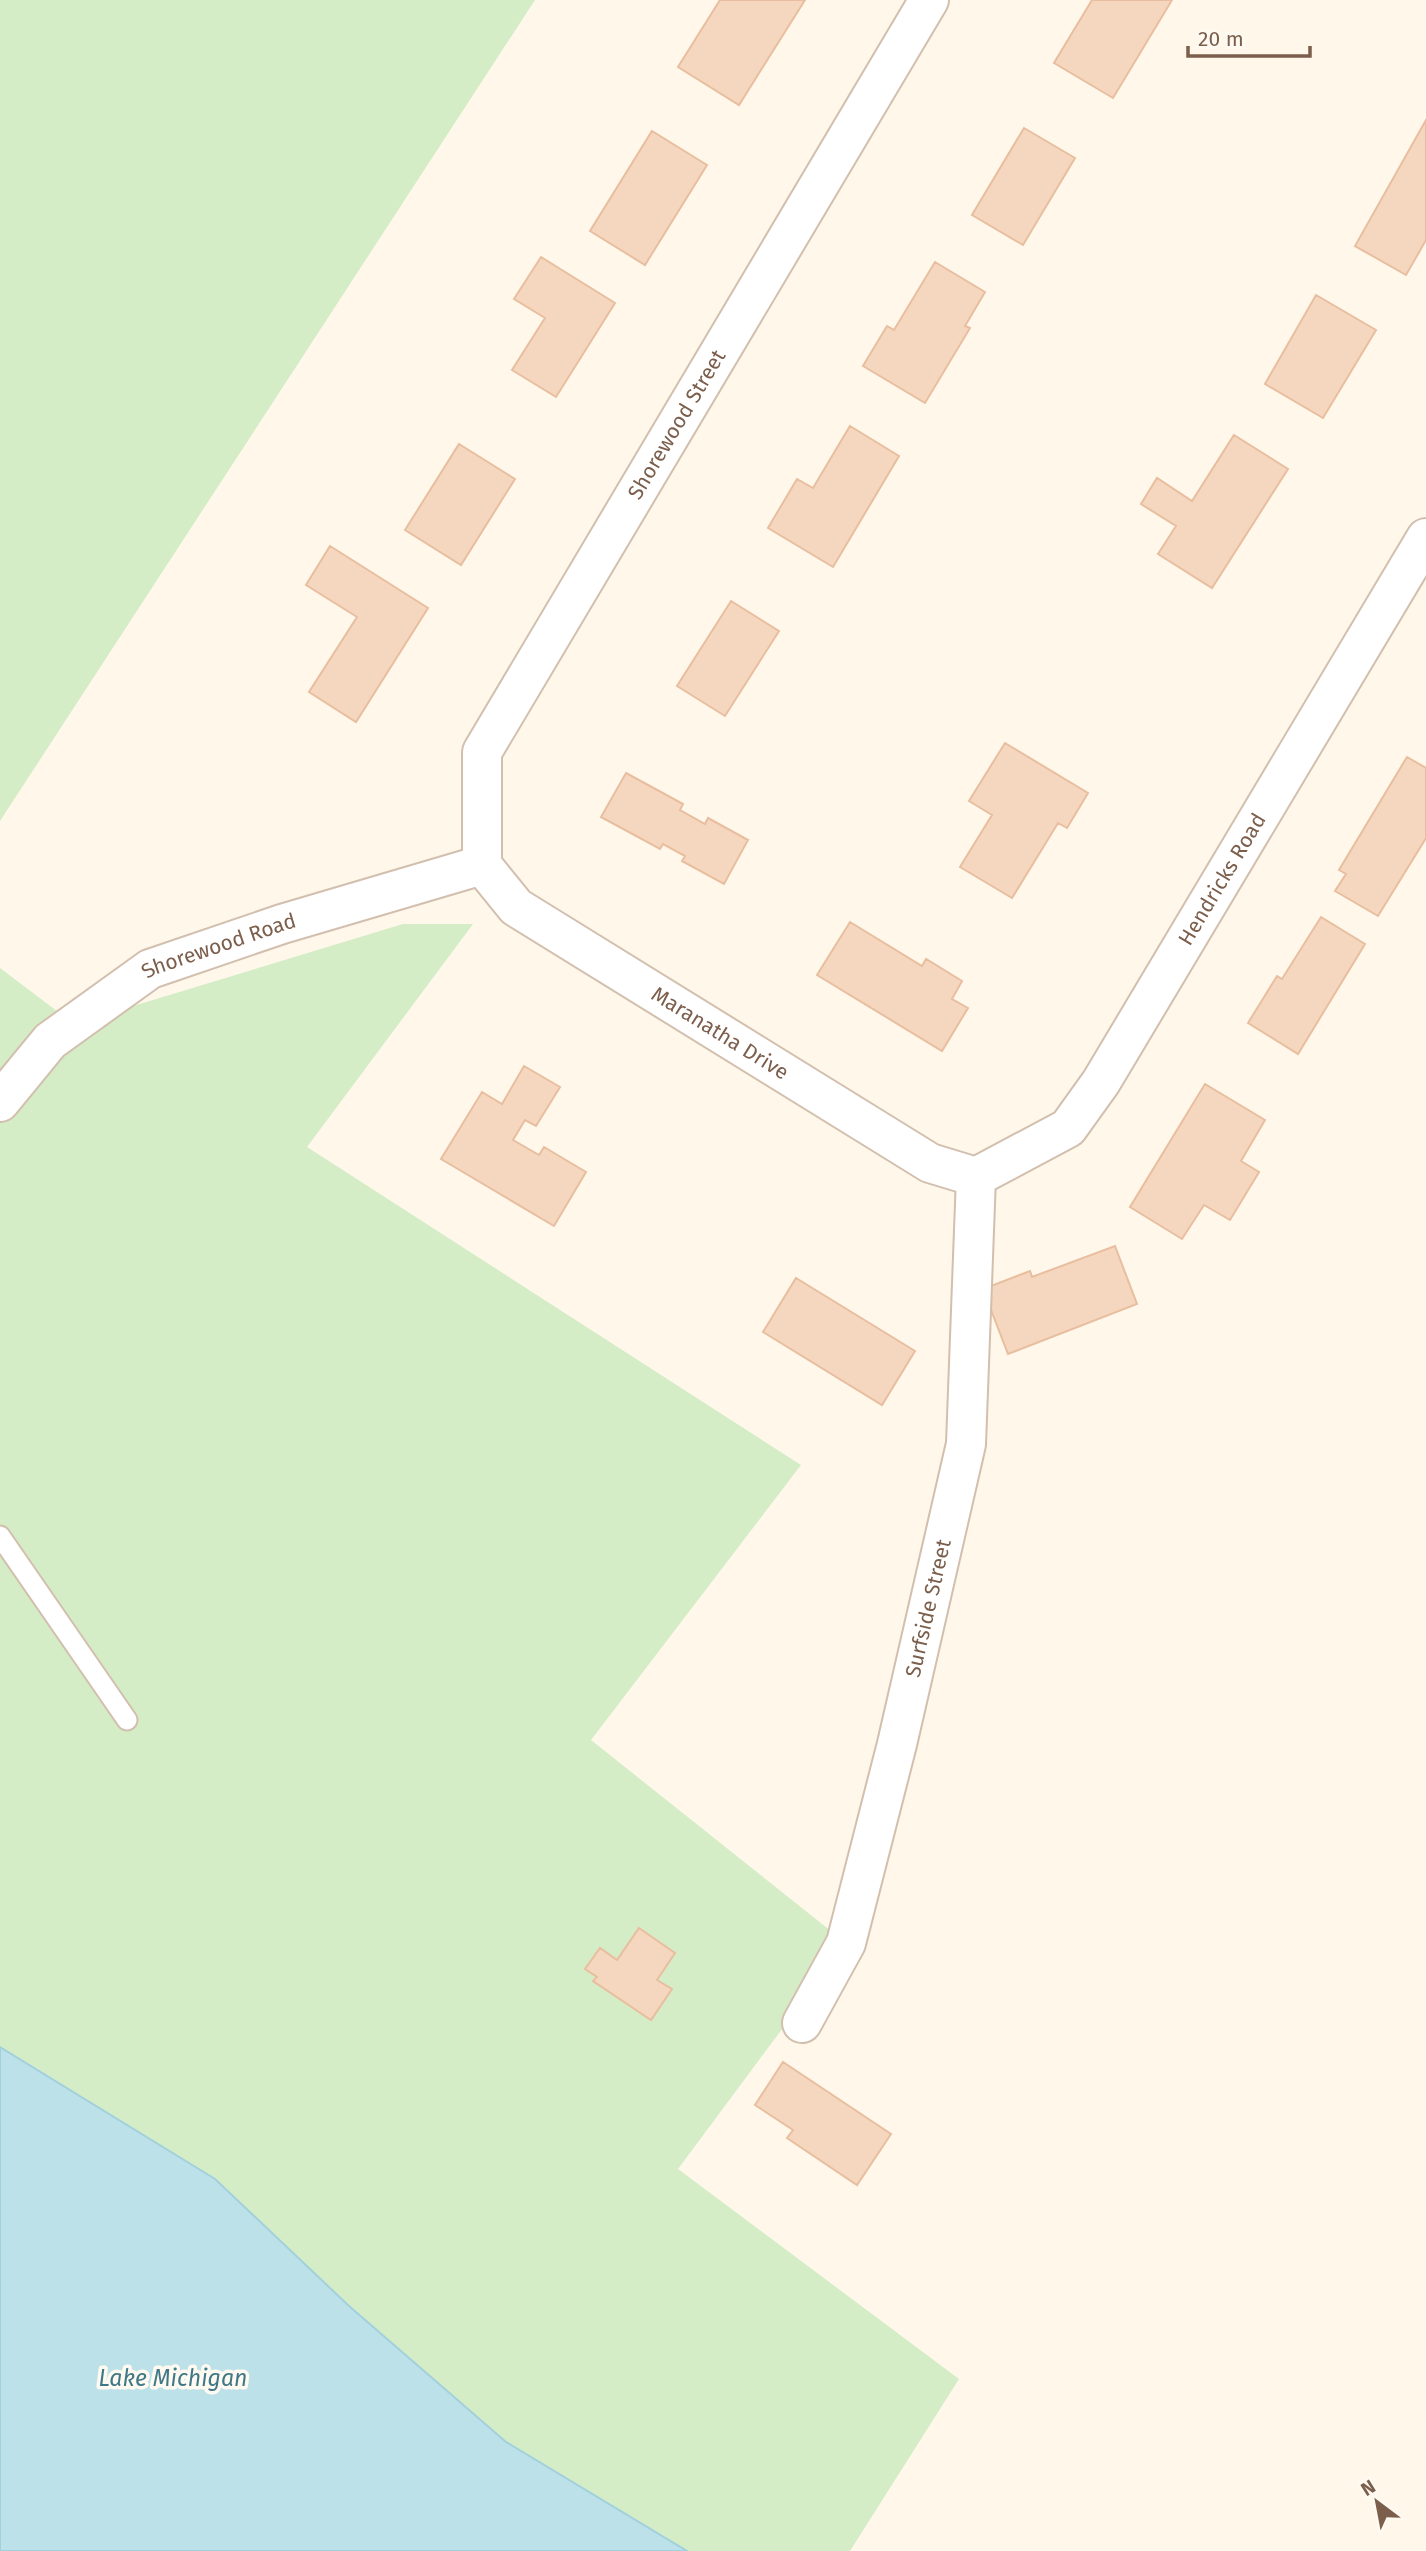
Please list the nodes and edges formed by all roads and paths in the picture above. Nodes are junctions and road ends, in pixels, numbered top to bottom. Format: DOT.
graph roads {
  1 [pos="929,0"];
  2 [pos="1426,538"];
  3 [pos="482,864"];
  4 [pos="0,1102"];
  5 [pos="976,1177"];
  6 [pos="0,1536"];
  7 [pos="127,1720"];
  8 [pos="802,2023"];
  1 -- 3 [label="street, Shorewood Street"];
  2 -- 5 [label="street, Hendricks Road"];
  3 -- 4 [label="street, Shorewood Road"];
  3 -- 5 [label="street, Maranatha Drive"];
  5 -- 8 [label="street, Surfside Street"];
  6 -- 7 [label="lane"];
}
